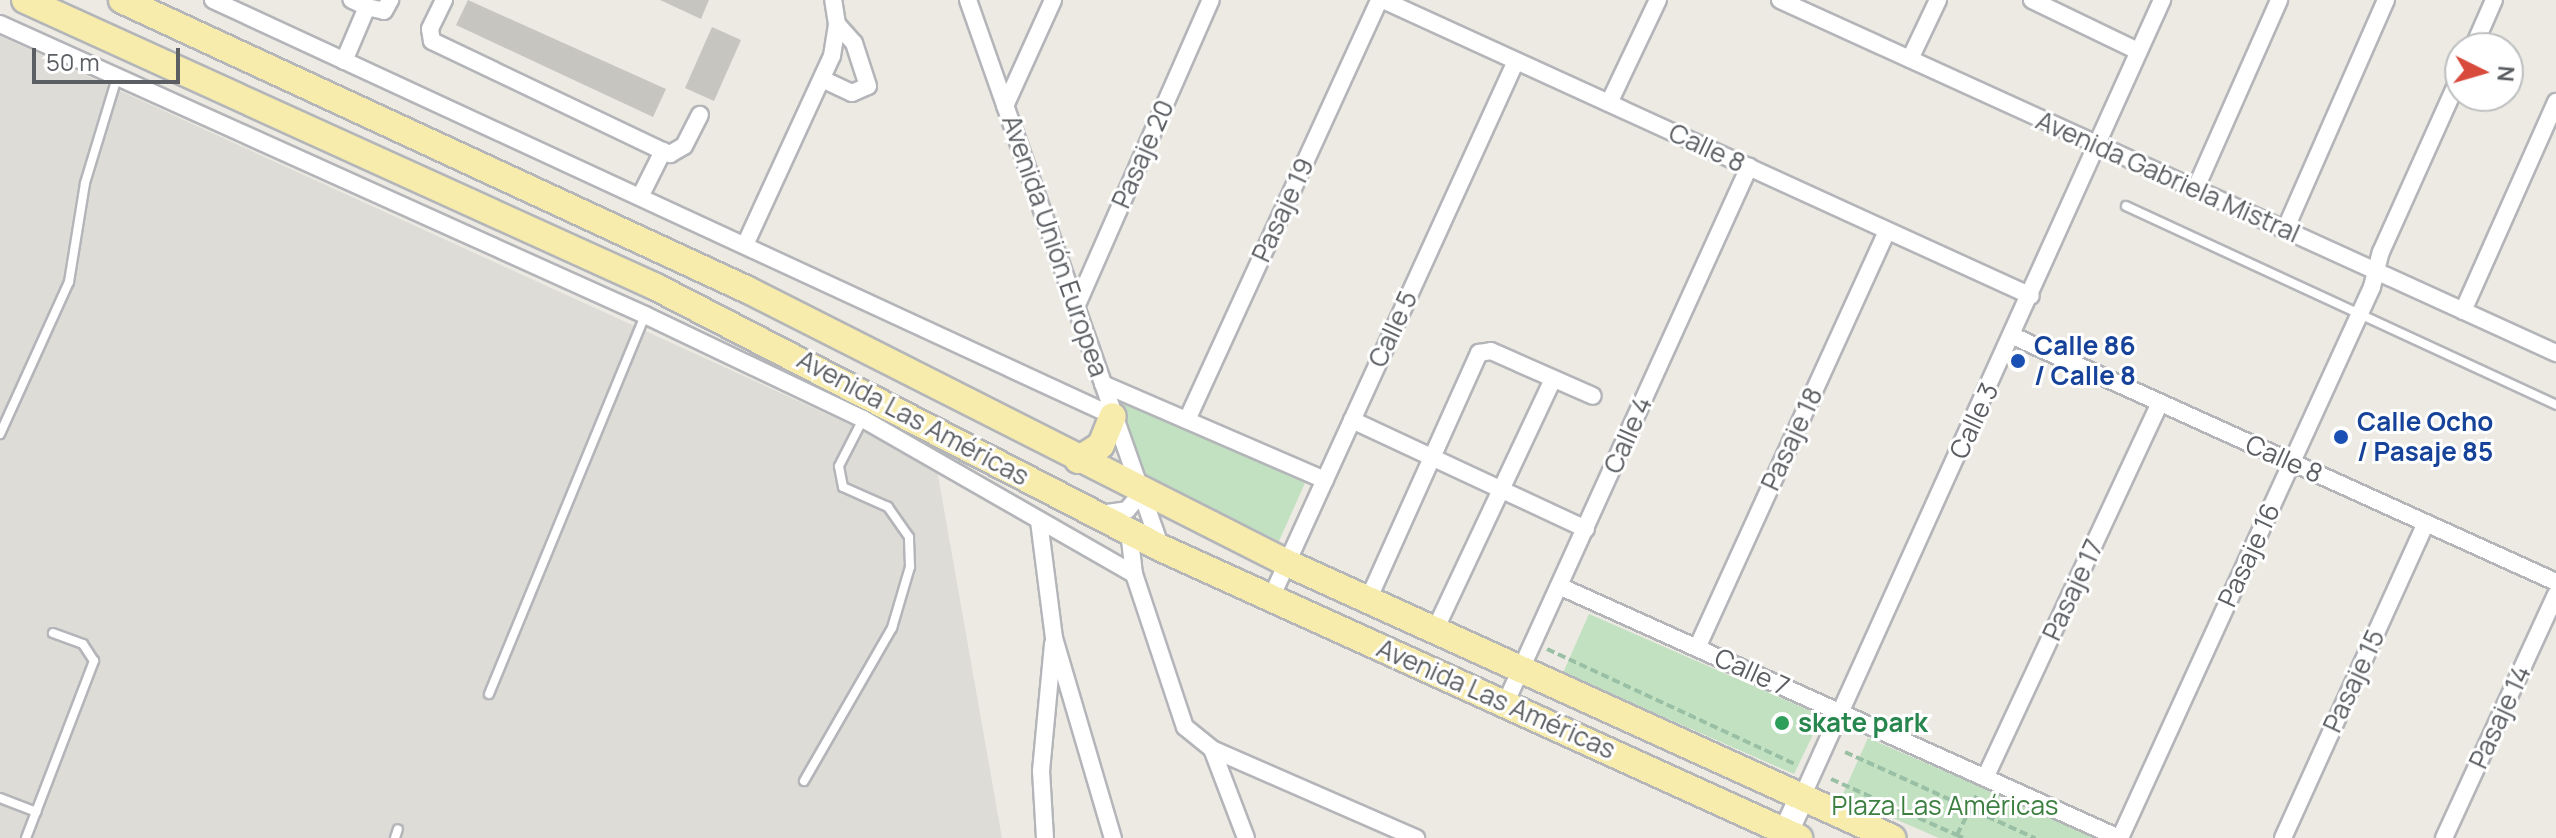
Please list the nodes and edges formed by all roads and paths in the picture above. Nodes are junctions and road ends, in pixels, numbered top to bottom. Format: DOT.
graph roads {
  1 [pos="25,0"];
  2 [pos="122,0"];
  3 [pos="213,0"];
  4 [pos="390,0"];
  5 [pos="444,0"];
  6 [pos="833,0"];
  7 [pos="968,0"];
  8 [pos="1053,0"];
  9 [pos="1211,0"];
  10 [pos="1381,0"];
  11 [pos="1658,0"];
  12 [pos="1780,0"];
  13 [pos="1938,0"];
  14 [pos="2032,0"];
  15 [pos="2162,0"];
  16 [pos="2279,0"];
  17 [pos="2386,0"];
  18 [pos="2494,0"];
  19 [pos="360,3"];
  20 [pos="1810,6"];
  21 [pos="0,24"];
  22 [pos="837,24"];
  23 [pos="2480,32"];
  24 [pos="2138,51"];
  25 [pos="1910,59"];
  26 [pos="344,61"];
  27 [pos="1516,61"];
  28 [pos="117,78"];
  29 [pos="822,79"];
  30 [pos="2556,102"];
  31 [pos="1609,103"];
  32 [pos="1005,106"];
  33 [pos="2445,112"];
  34 [pos="700,115"];
  35 [pos="2098,146"];
  36 [pos="663,151"];
  37 [pos="1749,167"];
  38 [pos="2195,190"];
  39 [pos="640,197"];
  40 [pos="2126,206"];
  41 [pos="2285,230"];
  42 [pos="1887,231"];
  43 [pos="745,245"];
  44 [pos="2376,272"];
  45 [pos="2031,296"];
  46 [pos="1076,307"];
  47 [pos="2463,311"];
  48 [pos="2360,314"];
  49 [pos="645,315"];
  50 [pos="2013,336"];
  51 [pos="2555,350"];
  52 [pos="1553,379"];
  53 [pos="1103,384"];
  54 [pos="1593,396"];
  55 [pos="2160,403"];
  56 [pos="2556,405"];
  57 [pos="1113,416"];
  58 [pos="863,419"];
  59 [pos="1187,420"];
  60 [pos="1352,420"];
  61 [pos="0,434"];
  62 [pos="1433,457"];
  63 [pos="1078,460"];
  64 [pos="2292,462"];
  65 [pos="1325,480"];
  66 [pos="1502,488"];
  67 [pos="1142,492"];
  68 [pos="1095,514"];
  69 [pos="1039,521"];
  70 [pos="2426,523"];
  71 [pos="1586,529"];
  72 [pos="1129,531"];
  73 [pos="1161,548"];
  74 [pos="1287,563"];
  75 [pos="1134,574"];
  76 [pos="2556,582"];
  77 [pos="1559,586"];
  78 [pos="2556,595"];
  79 [pos="1271,598"];
  80 [pos="1368,600"];
  81 [pos="1435,630"];
  82 [pos="53,633"];
  83 [pos="1054,638"];
  84 [pos="1534,643"];
  85 [pos="1697,648"];
  86 [pos="1522,670"];
  87 [pos="489,694"];
  88 [pos="1506,702"];
  89 [pos="1840,712"];
  90 [pos="1212,749"];
  91 [pos="1845,752"];
  92 [pos="1800,766"];
  93 [pos="1985,778"];
  94 [pos="1831,779"];
  95 [pos="804,781"];
  96 [pos="1802,797"];
  97 [pos="0,798"];
  98 [pos="1970,809"];
  99 [pos="36,812"];
  100 [pos="1789,836"];
  101 [pos="1960,837"];
  102 [pos="26,838"];
  103 [pos="1045,838"];
  104 [pos="1113,838"];
  105 [pos="1246,838"];
  106 [pos="1416,838"];
  107 [pos="1892,838"];
  108 [pos="2035,838"];
  109 [pos="2119,838"];
  110 [pos="2283,838"];
  111 [pos="2444,838"];
  1 -- 68 [label="main road, Avenida Las Américas"];
  2 -- 63 [label="main road, Avenida Las Américas"];
  3 -- 26 [label="street"];
  4 -- 19 [label="street"];
  5 -- 36 [label="street"];
  6 -- 22 [label="street"];
  7 -- 32 [label="street, Avenida Unión Europea"];
  8 -- 32 [label="street"];
  9 -- 46 [label="street, Pasaje 20"];
  10 -- 27 [label="street, Calle 8"];
  10 -- 59 [label="street, Pasaje 19"];
  11 -- 31 [label="street"];
  12 -- 20 [label="street, Avenida Gabriela Mistral"];
  13 -- 25 [label="street"];
  14 -- 24 [label="street"];
  15 -- 24 [label="street, Calle 3"];
  16 -- 38 [label="street"];
  17 -- 41 [label="street"];
  18 -- 23 [label="street"];
  19 -- 26 [label="street"];
  20 -- 25 [label="street, Avenida Gabriela Mistral"];
  21 -- 28 [label="street"];
  22 -- 29 [label="street"];
  22 -- 29 [label="street"];
  24 -- 35 [label="street, Calle 3"];
  25 -- 35 [label="street, Avenida Gabriela Mistral"];
  26 -- 39 [label="street"];
  27 -- 31 [label="street, Calle 8"];
  27 -- 60 [label="street, Calle 5"];
  28 -- 49 [label="street"];
  28 -- 61 [label="lane"];
  29 -- 43 [label="street"];
  30 -- 47 [label="street"];
  31 -- 37 [label="street, Calle 8"];
  32 -- 46 [label="street, Avenida Unión Europea"];
  33 -- 44 [label="street, Pasaje 16"];
  34 -- 36 [label="street"];
  35 -- 38 [label="street, Avenida Gabriela Mistral"];
  35 -- 45 [label="street, Calle 3"];
  36 -- 39 [label="street"];
  37 -- 42 [label="street, Calle 8"];
  37 -- 71 [label="street, Calle 4"];
  38 -- 41 [label="street, Avenida Gabriela Mistral"];
  39 -- 43 [label="street"];
  40 -- 48 [label="lane"];
  41 -- 44 [label="street, Avenida Gabriela Mistral"];
  42 -- 45 [label="street, Calle 8"];
  42 -- 85 [label="street, Pasaje 18"];
  43 -- 57 [label="street"];
  44 -- 47 [label="street, Avenida Gabriela Mistral"];
  44 -- 48 [label="street, Pasaje 16"];
  45 -- 50 [label="street, Calle 3"];
  46 -- 53 [label="street, Avenida Unión Europea"];
  47 -- 51 [label="street, Avenida Gabriela Mistral"];
  48 -- 56 [label="lane"];
  48 -- 64 [label="street, Pasaje 16"];
  49 -- 58 [label="street"];
  49 -- 87 [label="lane"];
  50 -- 55 [label="street, Calle 8"];
  50 -- 89 [label="street, Calle 3"];
  52 -- 54 [label="street"];
  52 -- 62 [label="street"];
  52 -- 66 [label="street"];
  53 -- 57 [label="street, Avenida Unión Europea"];
  53 -- 59 [label="street"];
  55 -- 64 [label="street, Calle 8"];
  55 -- 93 [label="street, Pasaje 17"];
  57 -- 63 [label="main road"];
  57 -- 67 [label="street, Avenida Unión Europea"];
  58 -- 69 [label="street"];
  58 -- 95 [label="lane"];
  59 -- 65 [label="street"];
  60 -- 62 [label="street"];
  60 -- 65 [label="street, Calle 5"];
  62 -- 66 [label="street"];
  62 -- 80 [label="street"];
  63 -- 67 [label="main road, Avenida Las Américas"];
  64 -- 70 [label="street, Calle 8"];
  64 -- 109 [label="street, Pasaje 16"];
  65 -- 74 [label="street, Calle 5"];
  66 -- 71 [label="street"];
  66 -- 81 [label="street"];
  67 -- 68 [label="street"];
  67 -- 73 [label="street, Avenida Unión Europea"];
  67 -- 74 [label="main road, Avenida Las Américas"];
  68 -- 72 [label="main road, Avenida Las Américas"];
  69 -- 75 [label="street"];
  69 -- 83 [label="street"];
  70 -- 76 [label="street, Calle 8"];
  70 -- 110 [label="street, Pasaje 15"];
  71 -- 77 [label="street, Calle 4"];
  72 -- 73 [label="main road, Avenida Las Américas"];
  72 -- 75 [label="street"];
  73 -- 79 [label="main road, Avenida Las Américas"];
  74 -- 79 [label="street, Calle 5"];
  74 -- 80 [label="main road, Avenida Las Américas"];
  75 -- 90 [label="street"];
  77 -- 84 [label="street, Calle 4"];
  77 -- 85 [label="street, Calle 7"];
  78 -- 111 [label="street, Pasaje 14"];
  79 -- 88 [label="main road, Avenida Las Américas"];
  80 -- 81 [label="main road, Avenida Las Américas"];
  81 -- 86 [label="main road, Avenida Las Américas"];
  82 -- 99 [label="lane"];
  83 -- 103 [label="street"];
  83 -- 104 [label="street"];
  84 -- 86 [label="street, Calle 4"];
  84 -- 92 [label="path"];
  85 -- 89 [label="street, Calle 7"];
  86 -- 88 [label="street, Calle 4"];
  86 -- 96 [label="main road, Avenida Las Américas"];
  88 -- 100 [label="main road, Avenida Las Américas"];
  89 -- 93 [label="street, Calle 7"];
  89 -- 96 [label="street, Calle 3"];
  90 -- 105 [label="street"];
  90 -- 106 [label="street"];
  91 -- 98 [label="path"];
  93 -- 98 [label="path"];
  93 -- 109 [label="street, Calle 7"];
  94 -- 101 [label="path"];
  96 -- 100 [label="street"];
  96 -- 107 [label="main road, Avenida Las Américas"];
  97 -- 99 [label="lane"];
  98 -- 101 [label="path"];
  98 -- 108 [label="path"];
  99 -- 102 [label="lane"];
}
